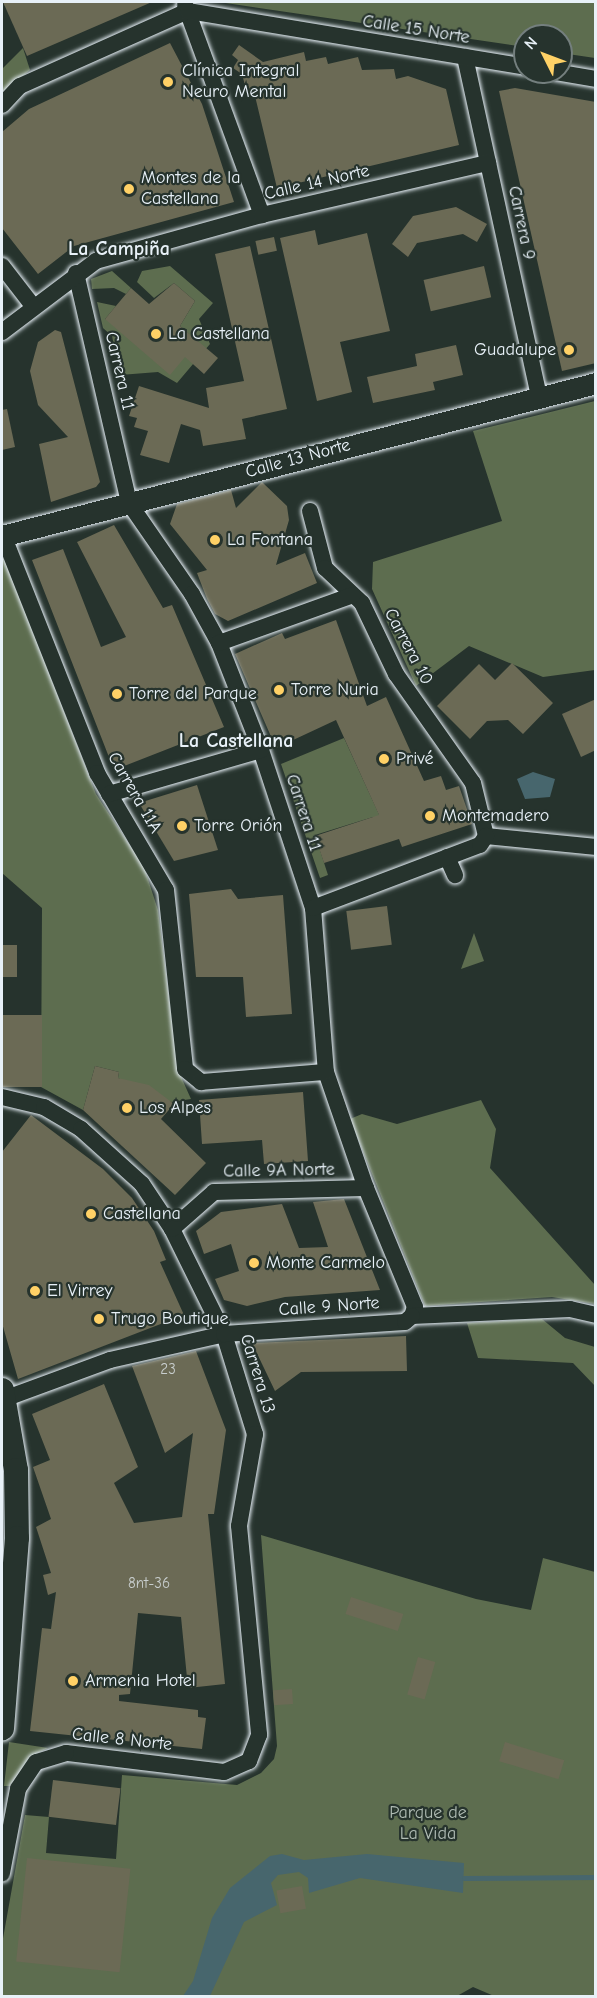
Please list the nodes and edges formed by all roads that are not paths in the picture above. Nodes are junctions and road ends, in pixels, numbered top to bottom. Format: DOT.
graph roads {
  1 [pos="185,6"];
  2 [pos="465,57"];
  3 [pos="513,65"];
  4 [pos="573,75"];
  5 [pos="596,79"];
  6 [pos="2,105"];
  7 [pos="488,163"];
  8 [pos="262,215"];
  9 [pos="2,266"];
  10 [pos="76,273"];
  11 [pos="33,306"];
  12 [pos="2,332"];
  13 [pos="596,383"];
  14 [pos="539,396"];
  15 [pos="129,503"];
  16 [pos="310,511"];
  17 [pos="2,536"];
  18 [pos="353,595"];
  19 [pos="219,644"];
  20 [pos="261,750"];
  21 [pos="109,794"];
  22 [pos="486,836"];
  23 [pos="596,847"];
  24 [pos="447,857"];
  25 [pos="455,875"];
  26 [pos="313,908"];
  27 [pos="326,1072"];
  28 [pos="2,1097"];
  29 [pos="366,1188"];
  30 [pos="172,1229"];
  31 [pos="596,1315"];
  32 [pos="412,1316"];
  33 [pos="224,1334"];
  34 [pos="3,1395"];
  35 [pos="2,1728"];
  36 [pos="249,1761"];
  37 [pos="2,1873"];
  1 -- 2 [label="street, Calle 15 Norte"];
  1 -- 6 [label="street"];
  1 -- 8 [label="street"];
  2 -- 3 [label="street, Calle 15 Norte"];
  2 -- 7 [label="street, Carrera 9"];
  4 -- 5 [label="street"];
  7 -- 8 [label="street, Calle 14 Norte"];
  7 -- 14 [label="street, Carrera 9"];
  8 -- 10 [label="street, Calle 14 Norte"];
  9 -- 11 [label="street"];
  10 -- 11 [label="street, Calle 14 Norte"];
  10 -- 15 [label="street, Carrera 11"];
  11 -- 12 [label="street, Calle 14 Norte"];
  13 -- 14 [label="street, Calle 13 Norte"];
  14 -- 15 [label="street, Calle 13 Norte"];
  15 -- 17 [label="street, Calle 13 Norte"];
  15 -- 19 [label="street, Carrera 11"];
  16 -- 18 [label="street, Carrera 10"];
  17 -- 21 [label="street, Carrera 11A"];
  18 -- 19 [label="street"];
  18 -- 22 [label="street, Carrera 10"];
  19 -- 20 [label="street, Carrera 11"];
  20 -- 21 [label="street"];
  20 -- 26 [label="street, Carrera 11"];
  21 -- 27 [label="street, Carrera 11A"];
  22 -- 23 [label="street"];
  22 -- 24 [label="street"];
  24 -- 25 [label="street"];
  24 -- 26 [label="street"];
  26 -- 27 [label="street, Carrera 11"];
  27 -- 29 [label="street, Carrera 11"];
  28 -- 30 [label="street, Carrera 13"];
  29 -- 30 [label="street, Calle 9A Norte"];
  29 -- 32 [label="street, Carrera 11"];
  30 -- 33 [label="street, Carrera 13"];
  31 -- 32 [label="street, Calle 9 Norte"];
  32 -- 33 [label="street, Calle 9 Norte"];
  33 -- 34 [label="street, Calle 9 Norte"];
  33 -- 36 [label="street, Carrera 13"];
  34 -- 35 [label="main road"];
  36 -- 37 [label="street, Calle 8 Norte"];
}
